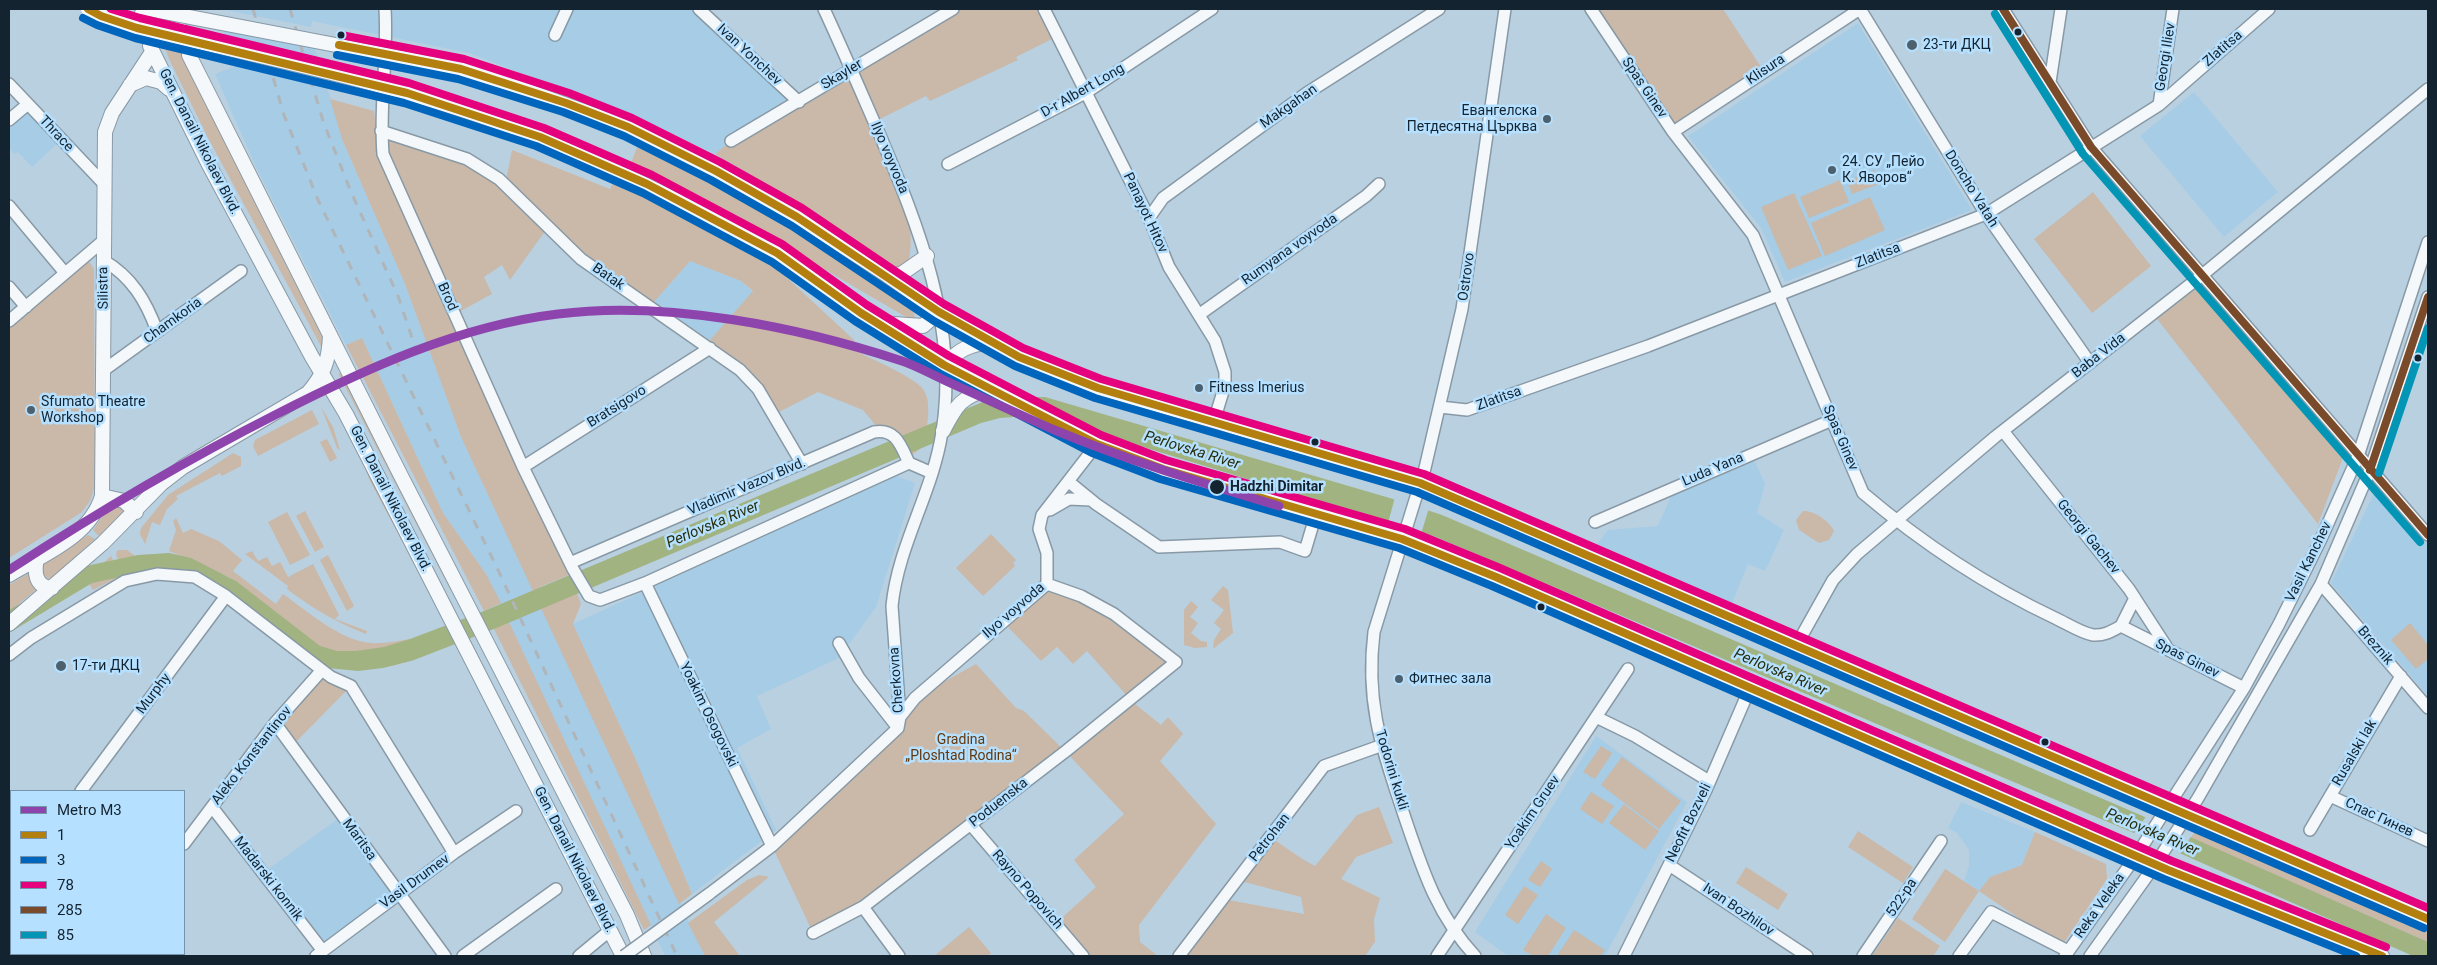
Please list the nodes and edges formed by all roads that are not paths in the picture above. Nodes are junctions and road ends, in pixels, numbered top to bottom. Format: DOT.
graph roads {
  1 [pos="88,9"];
  2 [pos="385,9"];
  3 [pos="567,9"];
  4 [pos="699,9"];
  5 [pos="824,9"];
  6 [pos="1044,9"];
  7 [pos="1212,9"];
  8 [pos="1439,9"];
  9 [pos="1505,9"];
  10 [pos="1591,9"];
  11 [pos="1860,9"];
  12 [pos="2003,9"];
  13 [pos="2061,9"];
  14 [pos="2173,9"];
  15 [pos="2269,9"];
  16 [pos="945,11"];
  17 [pos="143,14"];
  18 [pos="555,35"];
  19 [pos="151,49"];
  20 [pos="189,55"];
  21 [pos="852,70"];
  22 [pos="2050,82"];
  23 [pos="9,84"];
  24 [pos="129,86"];
  25 [pos="2428,89"];
  26 [pos="171,91"];
  27 [pos="1087,92"];
  28 [pos="799,102"];
  29 [pos="28,104"];
  30 [pos="2159,105"];
  31 [pos="9,120"];
  32 [pos="381,131"];
  33 [pos="1674,132"];
  34 [pos="731,141"];
  35 [pos="2091,147"];
  36 [pos="948,164"];
  37 [pos="104,184"];
  38 [pos="1380,184"];
  39 [pos="9,206"];
  40 [pos="1986,214"];
  41 [pos="1149,218"];
  42 [pos="103,241"];
  43 [pos="2428,242"];
  44 [pos="927,256"];
  45 [pos="103,260"];
  46 [pos="241,271"];
  47 [pos="65,273"];
  48 [pos="888,276"];
  49 [pos="2201,276"];
  50 [pos="9,287"];
  51 [pos="1780,294"];
  52 [pos="2428,296"];
  53 [pos="26,307"];
  54 [pos="939,312"];
  55 [pos="1200,314"];
  56 [pos="9,321"];
  57 [pos="876,322"];
  58 [pos="2425,324"];
  59 [pos="157,332"];
  60 [pos="330,335"];
  61 [pos="990,342"];
  62 [pos="710,348"];
  63 [pos="2090,363"];
  64 [pos="944,365"];
  65 [pos="104,370"];
  66 [pos="322,375"];
  67 [pos="990,389"];
  68 [pos="1440,406"];
  69 [pos="1832,420"];
  70 [pos="1214,421"];
  71 [pos="942,431"];
  72 [pos="2003,431"];
  73 [pos="1098,444"];
  74 [pos="2358,456"];
  75 [pos="802,464"];
  76 [pos="909,464"];
  77 [pos="523,467"];
  78 [pos="2370,470"];
  79 [pos="932,473"];
  80 [pos="1069,482"];
  81 [pos="1420,483"];
  82 [pos="102,496"];
  83 [pos="1091,500"];
  84 [pos="136,512"];
  85 [pos="1316,514"];
  86 [pos="1042,515"];
  87 [pos="1895,521"];
  88 [pos="1595,522"];
  89 [pos="1404,535"];
  90 [pos="2428,535"];
  91 [pos="37,558"];
  92 [pos="572,566"];
  93 [pos="9,575"];
  94 [pos="645,583"];
  95 [pos="1047,584"];
  96 [pos="2321,584"];
  97 [pos="52,588"];
  98 [pos="226,596"];
  99 [pos="2135,598"];
  100 [pos="9,624"];
  101 [pos="2121,626"];
  102 [pos="839,643"];
  103 [pos="1796,646"];
  104 [pos="2167,648"];
  105 [pos="9,655"];
  106 [pos="1628,669"];
  107 [pos="322,670"];
  108 [pos="2401,676"];
  109 [pos="1750,688"];
  110 [pos="2244,688"];
  111 [pos="2428,708"];
  112 [pos="1596,717"];
  113 [pos="899,722"];
  114 [pos="276,723"];
  115 [pos="1380,746"];
  116 [pos="1709,782"];
  117 [pos="83,790"];
  118 [pos="2330,796"];
  119 [pos="212,807"];
  120 [pos="516,811"];
  121 [pos="2165,811"];
  122 [pos="2184,820"];
  123 [pos="971,825"];
  124 [pos="2310,830"];
  125 [pos="2427,838"];
  126 [pos="1941,841"];
  127 [pos="185,843"];
  128 [pos="772,846"];
  129 [pos="2140,851"];
  130 [pos="454,853"];
  131 [pos="2159,859"];
  132 [pos="1669,865"];
  133 [pos="556,888"];
  134 [pos="398,894"];
  135 [pos="863,907"];
  136 [pos="627,915"];
  137 [pos="2428,919"];
  138 [pos="608,928"];
  139 [pos="813,932"];
  140 [pos="1454,932"];
  141 [pos="319,953"];
  142 [pos="1626,953"];
  143 [pos="2066,954"];
  144 [pos="445,956"];
  145 [pos="463,956"];
  146 [pos="579,956"];
  147 [pos="617,956"];
  148 [pos="624,956"];
  149 [pos="644,956"];
  150 [pos="650,956"];
  151 [pos="899,956"];
  152 [pos="1083,956"];
  153 [pos="1179,956"];
  154 [pos="1437,956"];
  155 [pos="1475,956"];
  156 [pos="1638,956"];
  157 [pos="1807,956"];
  158 [pos="1863,956"];
  159 [pos="1959,956"];
  160 [pos="2090,956"];
  161 [pos="2382,956"];
  1 -- 57 [label="main road, bridge"];
  2 -- 32 [label="street, Brod"];
  3 -- 18 [label="street"];
  4 -- 28 [label="street, Ivan Yonchev"];
  5 -- 21 [label="street, Ilyo voyvoda"];
  6 -- 27 [label="street, Panayot Hitov"];
  7 -- 27 [label="street, D-r Albert Long"];
  8 -- 41 [label="street, Makgahan"];
  9 -- 68 [label="street, Ostrovo"];
  10 -- 33 [label="street, Spas Ginev"];
  11 -- 33 [label="street, Klisura"];
  11 -- 40 [label="street, Doncho Vatah"];
  12 -- 22 [label="street"];
  13 -- 22 [label="street"];
  14 -- 30 [label="street, Georgi Iliev"];
  15 -- 30 [label="street, Zlatitsa"];
  16 -- 21 [label="street, Skayler"];
  17 -- 48 [label="main road, bridge"];
  19 -- 24 [label="main road, Silistra"];
  19 -- 26 [label="main road, Gen. Danail Nikolaev Blvd."];
  20 -- 60 [label="main road, Gen. Danail Nikolaev Blvd."];
  21 -- 28 [label="street, Skayler"];
  21 -- 44 [label="street, Ilyo voyvoda"];
  22 -- 35 [label="street"];
  23 -- 29 [label="street, Thrace"];
  24 -- 26 [label="main road"];
  24 -- 37 [label="main road, Silistra"];
  25 -- 49 [label="street, Baba Vida"];
  26 -- 66 [label="main road, Gen. Danail Nikolaev Blvd."];
  27 -- 36 [label="street, D-r Albert Long"];
  27 -- 41 [label="street, Panayot Hitov"];
  28 -- 34 [label="street, Skayler"];
  29 -- 31 [label="street"];
  29 -- 37 [label="street, Thrace"];
  30 -- 35 [label="street, Zlatitsa"];
  32 -- 62 [label="street, Batak"];
  32 -- 77 [label="street, Brod"];
  33 -- 51 [label="street, Spas Ginev"];
  35 -- 40 [label="street, Zlatitsa"];
  35 -- 49 [label="street"];
  37 -- 42 [label="main road, Silistra"];
  38 -- 55 [label="street, Rumyana voyvoda"];
  39 -- 47 [label="street"];
  40 -- 51 [label="street, Zlatitsa"];
  40 -- 63 [label="street, Doncho Vatah"];
  41 -- 55 [label="street, Panayot Hitov"];
  42 -- 45 [label="main road, Silistra"];
  42 -- 47 [label="street"];
  43 -- 74 [label="street, Vasil Kanchev"];
  44 -- 48 [label="main road"];
  44 -- 54 [label="street, Ilyo voyvoda"];
  45 -- 59 [label="street"];
  45 -- 65 [label="main road, Silistra"];
  46 -- 59 [label="street, Chamkoria"];
  47 -- 53 [label="street"];
  48 -- 54 [label="main road"];
  49 -- 63 [label="street, Baba Vida"];
  49 -- 74 [label="street"];
  50 -- 53 [label="street"];
  51 -- 68 [label="street, Zlatitsa"];
  51 -- 69 [label="street, Spas Ginev"];
  52 -- 58 [label="street, Vasil Kanchev"];
  53 -- 56 [label="street"];
  54 -- 57 [label="main road"];
  54 -- 61 [label="main road"];
  54 -- 64 [label="street, Cherkovna"];
  55 -- 70 [label="street, Panayot Hitov"];
  57 -- 64 [label="main road"];
  58 -- 78 [label="street, Vasil Kanchev"];
  59 -- 65 [label="street, Chamkoria"];
  60 -- 66 [label="main road"];
  60 -- 136 [label="main road, Gen. Danail Nikolaev Blvd."];
  61 -- 64 [label="main road"];
  61 -- 70 [label="main road"];
  62 -- 75 [label="street, Batak"];
  62 -- 77 [label="street, Bratsigovo"];
  63 -- 72 [label="street, Baba Vida"];
  64 -- 67 [label="main road"];
  64 -- 71 [label="street, Cherkovna"];
  65 -- 82 [label="main road, Silistra"];
  66 -- 84 [label="main road"];
  66 -- 138 [label="main road, Gen. Danail Nikolaev Blvd."];
  67 -- 71 [label="main road"];
  67 -- 73 [label="main road"];
  68 -- 81 [label="street, Ostrovo"];
  69 -- 87 [label="street, Spas Ginev"];
  69 -- 88 [label="street, Luda Yana"];
  70 -- 81 [label="main road"];
  71 -- 79 [label="street, Cherkovna"];
  72 -- 87 [label="street, Baba Vida"];
  72 -- 99 [label="street, Georgi Gachev"];
  73 -- 80 [label="street"];
  73 -- 85 [label="main road"];
  74 -- 78 [label="street"];
  74 -- 110 [label="street, Vasil Kanchev"];
  75 -- 76 [label="street, Vladimir Vazov Blvd."];
  75 -- 92 [label="street, Vladimir Vazov Blvd."];
  76 -- 79 [label="street"];
  76 -- 94 [label="street"];
  77 -- 92 [label="street, Brod"];
  78 -- 90 [label="street"];
  78 -- 96 [label="street, Vasil Kanchev"];
  79 -- 113 [label="street, Cherkovna"];
  80 -- 83 [label="street"];
  80 -- 86 [label="street"];
  81 -- 89 [label="street, Ostrovo"];
  81 -- 103 [label="main road"];
  82 -- 84 [label="main road"];
  82 -- 91 [label="main road"];
  83 -- 85 [label="street"];
  83 -- 86 [label="street"];
  84 -- 97 [label="main road"];
  85 -- 89 [label="main road"];
  86 -- 95 [label="street, Ilyo voyvoda"];
  87 -- 101 [label="street, Spas Ginev"];
  87 -- 103 [label="street, Baba Vida"];
  89 -- 109 [label="main road"];
  89 -- 115 [label="street, Todorini kukli"];
  91 -- 93 [label="main road"];
  91 -- 97 [label="main road"];
  92 -- 94 [label="street, Brod"];
  94 -- 128 [label="street, Yoakim Osogovski"];
  95 -- 113 [label="street, Ilyo voyvoda"];
  95 -- 123 [label="street, Poduenska"];
  96 -- 108 [label="street, Breznik"];
  96 -- 122 [label="street, Vasil Kanchev"];
  97 -- 100 [label="main road"];
  98 -- 105 [label="street"];
  98 -- 107 [label="street"];
  98 -- 117 [label="street, Murphy"];
  99 -- 101 [label="street"];
  99 -- 104 [label="street, Georgi Gachev"];
  101 -- 104 [label="street, Spas Ginev"];
  102 -- 113 [label="street"];
  103 -- 121 [label="main road"];
  104 -- 110 [label="street, Spas Ginev"];
  106 -- 112 [label="street, Yoakim Gruev"];
  107 -- 114 [label="street, Aleko Konstantinov"];
  107 -- 130 [label="street"];
  108 -- 111 [label="street, Breznik"];
  108 -- 118 [label="street, Rusalski lak"];
  109 -- 116 [label="street, Neofit Bozveli"];
  109 -- 129 [label="main road"];
  110 -- 121 [label="street, Vasil Kanchev"];
  112 -- 116 [label="street"];
  112 -- 140 [label="street, Yoakim Gruev"];
  113 -- 128 [label="street, Cherkovna"];
  114 -- 119 [label="street, Aleko Konstantinov"];
  114 -- 134 [label="street, Maritsa"];
  115 -- 140 [label="street, Todorini kukli"];
  115 -- 153 [label="street, Petrohan"];
  116 -- 132 [label="street, Neofit Bozveli"];
  118 -- 124 [label="street, Rusalski lak"];
  118 -- 125 [label="street, Спас Гинев"];
  119 -- 127 [label="street, Aleko Konstantinov"];
  119 -- 141 [label="street, Madarski konnik"];
  120 -- 130 [label="street, Vasil Drumev"];
  121 -- 122 [label="main road"];
  121 -- 129 [label="street, Vasil Kanchev"];
  122 -- 131 [label="street, Vasil Kanchev"];
  122 -- 137 [label="main road"];
  123 -- 135 [label="street, Poduenska"];
  123 -- 152 [label="street, Rayno Popovich"];
  126 -- 158 [label="street, 522-ра"];
  128 -- 148 [label="street, Cherkovna, bridge"];
  129 -- 131 [label="main road"];
  129 -- 143 [label="street, Reka Veleka"];
  130 -- 134 [label="street, Vasil Drumev"];
  131 -- 160 [label="street, Reka Veleka"];
  131 -- 161 [label="main road"];
  132 -- 142 [label="street, Neofit Bozveli"];
  132 -- 157 [label="street, Ivan Bozhilov"];
  133 -- 145 [label="street"];
  134 -- 141 [label="street, Vasil Drumev"];
  134 -- 144 [label="street, Maritsa"];
  135 -- 139 [label="street, Poduenska"];
  135 -- 151 [label="street"];
  136 -- 149 [label="main road, Gen. Danail Nikolaev Blvd."];
  136 -- 150 [label="main road"];
  138 -- 146 [label="street"];
  138 -- 147 [label="main road"];
  138 -- 148 [label="main road, Gen. Danail Nikolaev Blvd."];
  140 -- 154 [label="street, Yoakim Gruev"];
  140 -- 155 [label="street, Todorini kukli"];
  142 -- 156 [label="street"];
  143 -- 159 [label="street"];
}
